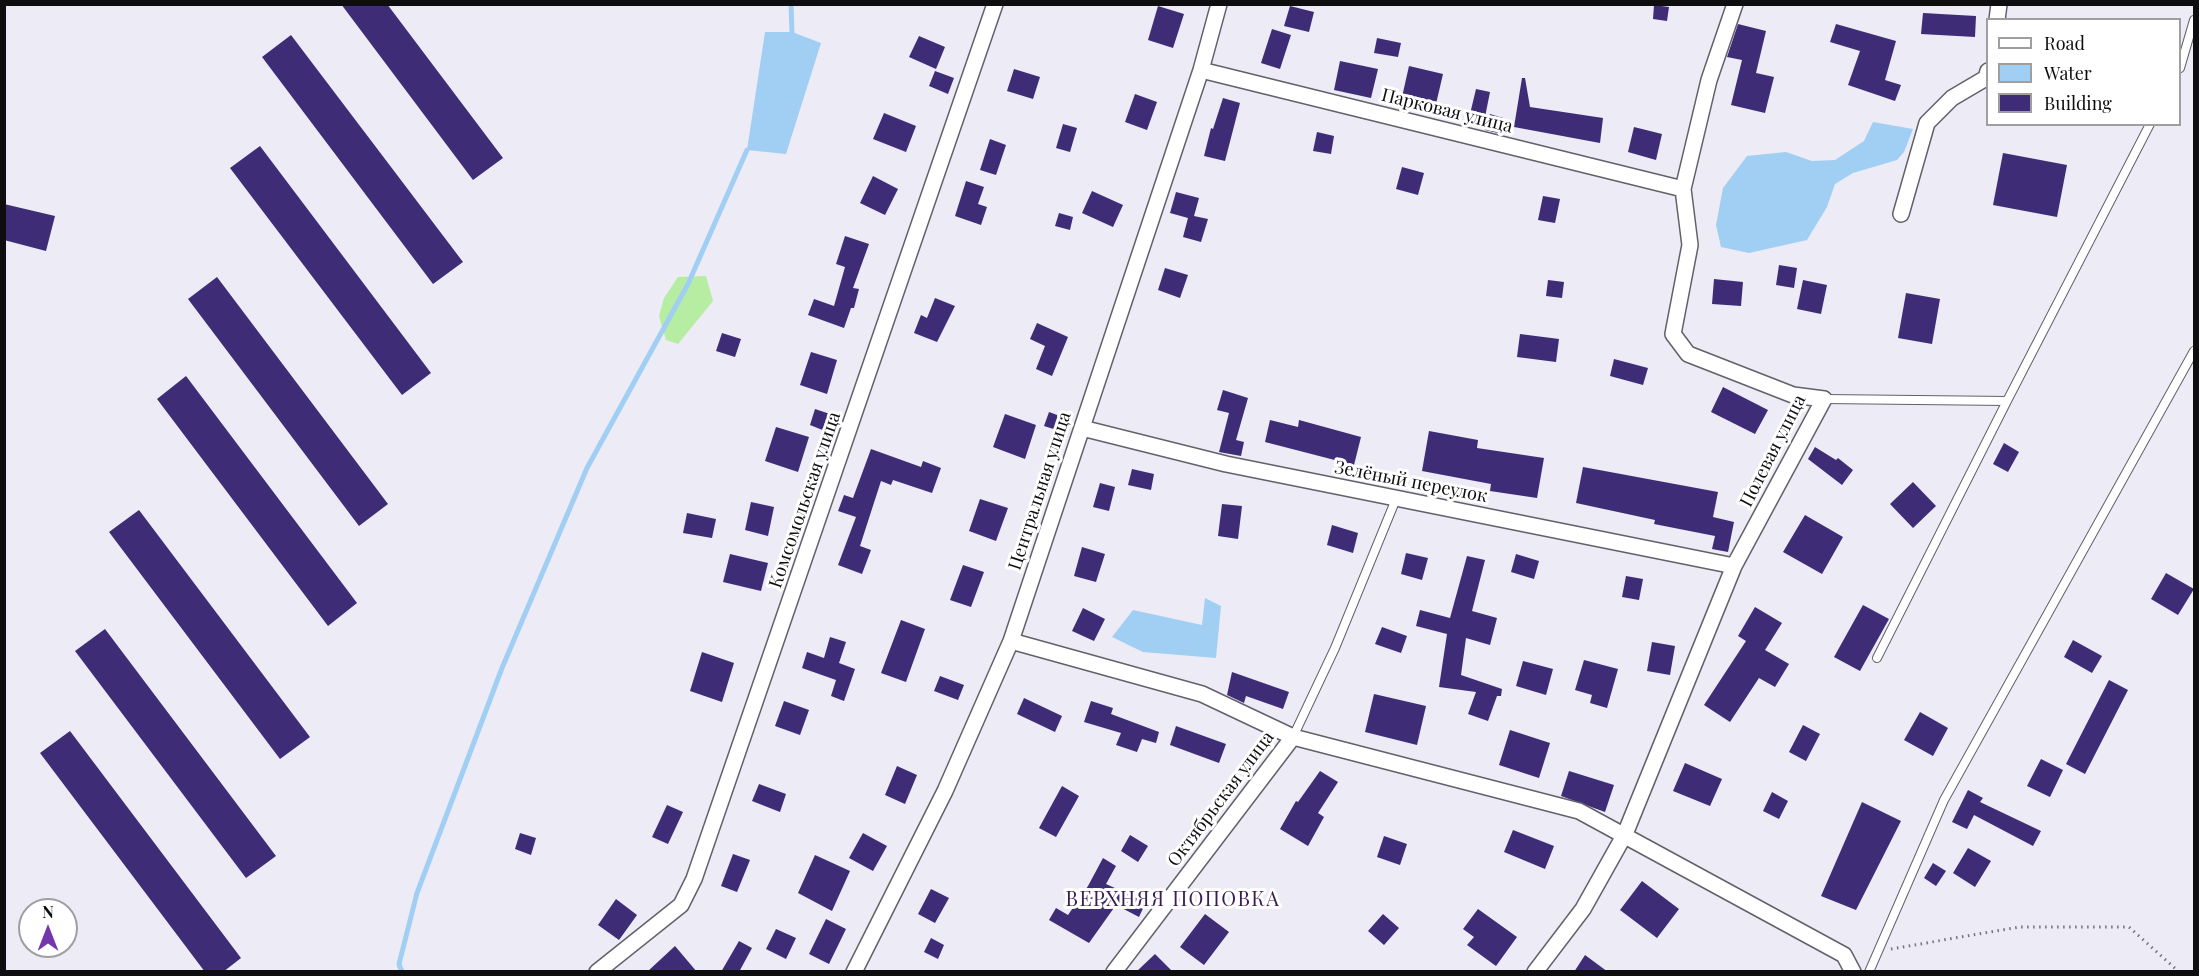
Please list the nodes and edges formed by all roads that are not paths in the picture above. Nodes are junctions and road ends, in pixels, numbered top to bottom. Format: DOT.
graph roads {
  1 [pos="995,4"];
  2 [pos="1219,4"];
  3 [pos="1735,4"];
  4 [pos="2194,20"];
  5 [pos="2181,65"];
  6 [pos="1201,70"];
  7 [pos="1986,78"];
  8 [pos="2149,126"];
  9 [pos="1683,189"];
  10 [pos="1901,214"];
  11 [pos="2194,351"];
  12 [pos="1824,399"];
  13 [pos="2007,401"];
  14 [pos="1082,428"];
  15 [pos="1396,499"];
  16 [pos="1734,566"];
  17 [pos="1011,641"];
  18 [pos="1877,658"];
  19 [pos="1293,737"];
  20 [pos="1625,834"];
  21 [pos="597,972"];
  22 [pos="854,972"];
  23 [pos="1114,972"];
  24 [pos="1535,972"];
  25 [pos="1853,972"];
  26 [pos="1869,972"];
  1 -- 21 [label="street, Комсомольская улица"];
  2 -- 6 [label="street, Центральная улица"];
  3 -- 9 [label="street, Полевая улица"];
  4 -- 5 [label="lane"];
  6 -- 9 [label="street, Парковая улица"];
  6 -- 14 [label="street, Центральная улица"];
  7 -- 10 [label="street"];
  8 -- 13 [label="lane"];
  9 -- 12 [label="street, Полевая улица"];
  11 -- 26 [label="lane"];
  12 -- 13 [label="lane"];
  12 -- 16 [label="street, Полевая улица"];
  13 -- 18 [label="lane"];
  14 -- 15 [label="street, Зелёный переулок"];
  14 -- 17 [label="street, Центральная улица"];
  15 -- 16 [label="street, Зелёный переулок"];
  15 -- 19 [label="lane"];
  16 -- 20 [label="street, Полевая улица"];
  17 -- 19 [label="street"];
  17 -- 22 [label="street, Центральная улица"];
  19 -- 20 [label="street"];
  19 -- 23 [label="street, Октябрьская улица"];
  20 -- 24 [label="street, Полевая улица"];
  20 -- 25 [label="street"];
}
